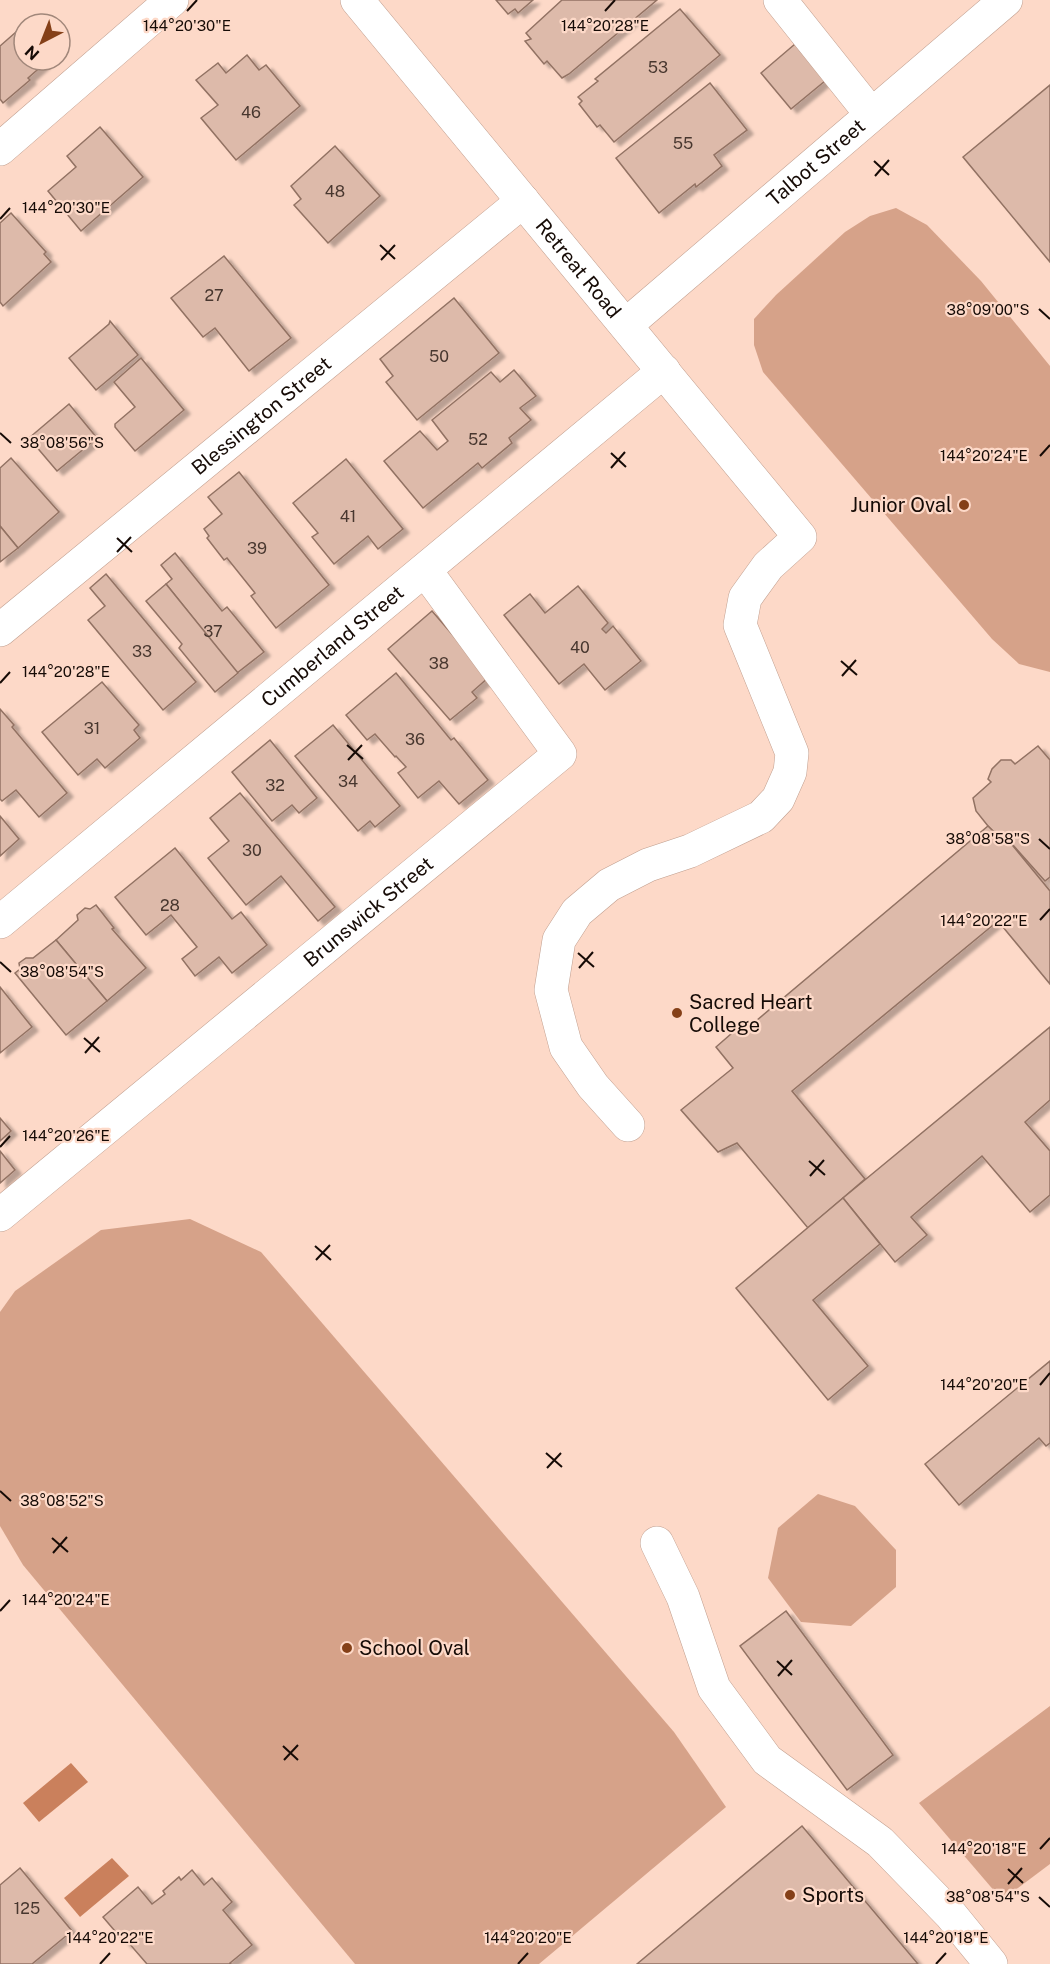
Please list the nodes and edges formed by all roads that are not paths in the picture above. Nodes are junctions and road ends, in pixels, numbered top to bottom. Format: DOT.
graph roads {
  1 [pos="172,0"];
  2 [pos="357,0"];
  3 [pos="780,0"];
  4 [pos="1006,0"];
  5 [pos="871,114"];
  6 [pos="0,149"];
  7 [pos="523,201"];
  8 [pos="626,325"];
  9 [pos="664,371"];
  10 [pos="424,570"];
  11 [pos="0,630"];
  12 [pos="0,922"];
  13 [pos="628,1125"];
  14 [pos="0,1215"];
  15 [pos="657,1543"];
  16 [pos="991,1964"];
  1 -- 6 [label="street"];
  2 -- 7 [label="street, Retreat Road"];
  3 -- 5 [label="street"];
  4 -- 5 [label="street, Talbot Street"];
  5 -- 8 [label="street, Talbot Street"];
  7 -- 8 [label="street, Retreat Road"];
  7 -- 11 [label="street, Blessington Street"];
  8 -- 9 [label="street, Retreat Road"];
  9 -- 10 [label="street, Cumberland Street"];
  9 -- 13 [label="street, Retreat Road"];
  10 -- 12 [label="street, Cumberland Street"];
  10 -- 14 [label="street, Brunswick Street"];
  15 -- 16 [label="street"];
}
